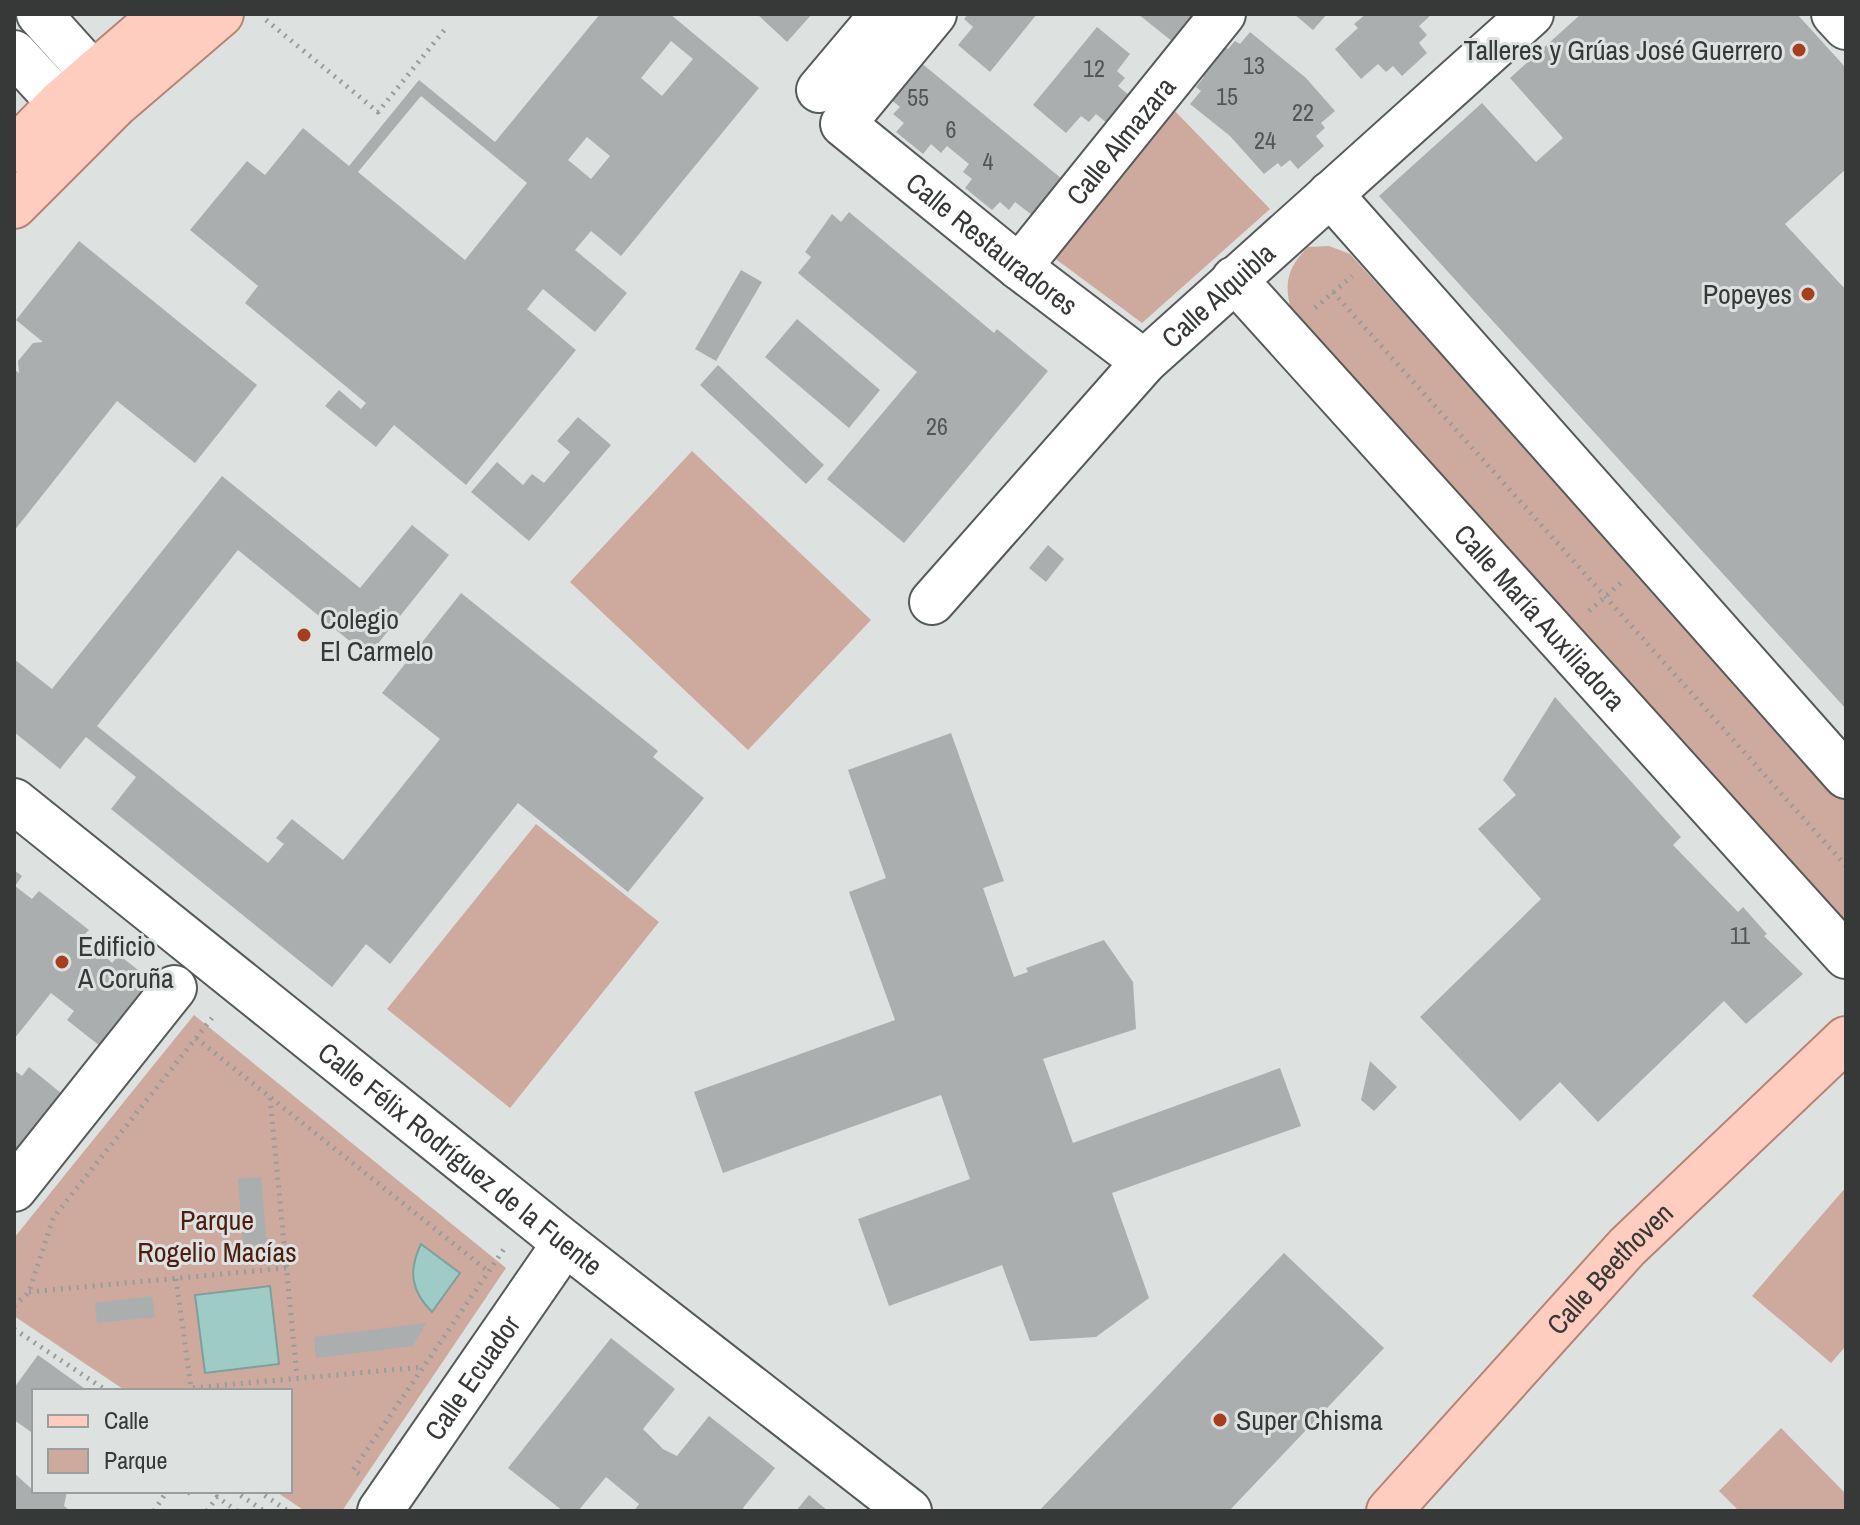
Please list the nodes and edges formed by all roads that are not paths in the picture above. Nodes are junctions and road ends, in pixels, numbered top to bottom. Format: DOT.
graph roads {
  1 [pos="39,14"];
  2 [pos="163,14"];
  3 [pos="221,14"];
  4 [pos="883,14"];
  5 [pos="934,14"];
  6 [pos="1223,14"];
  7 [pos="1531,14"];
  8 [pos="1834,14"];
  9 [pos="1846,27"];
  10 [pos="14,53"];
  11 [pos="104,89"];
  12 [pos="60,103"];
  13 [pos="831,107"];
  14 [pos="14,150"];
  15 [pos="1330,194"];
  16 [pos="14,206"];
  17 [pos="1019,267"];
  18 [pos="1234,279"];
  19 [pos="1144,362"];
  20 [pos="932,602"];
  21 [pos="1846,776"];
  22 [pos="14,801"];
  23 [pos="1846,956"];
  24 [pos="174,988"];
  25 [pos="1846,1039"];
  26 [pos="14,1189"];
  27 [pos="565,1243"];
  28 [pos="372,1495"];
  29 [pos="909,1511"];
  30 [pos="1389,1511"];
  1 -- 11 [label="street"];
  2 -- 11 [label="main road"];
  3 -- 11 [label="main road"];
  4 -- 13 [label="street"];
  5 -- 13 [label="street"];
  6 -- 17 [label="street, Calle Almazara"];
  7 -- 15 [label="street, Calle Alquibla"];
  8 -- 9 [label="street"];
  10 -- 12 [label="street"];
  11 -- 12 [label="main road"];
  11 -- 16 [label="main road"];
  12 -- 14 [label="main road"];
  13 -- 17 [label="street, Calle Restauradores"];
  15 -- 18 [label="street, Calle Alquibla"];
  15 -- 21 [label="street"];
  17 -- 19 [label="street, Calle Restauradores"];
  18 -- 19 [label="street, Calle Alquibla"];
  18 -- 23 [label="street, Calle María Auxiliadora"];
  19 -- 20 [label="street, Calle Alquibla"];
  22 -- 27 [label="street, Calle Félix Rodríguez de la Fuente"];
  24 -- 26 [label="street"];
  25 -- 30 [label="main road, Calle Beethoven"];
  27 -- 28 [label="street, Calle Ecuador"];
  27 -- 29 [label="street, Calle Félix Rodríguez de la Fuente"];
}
